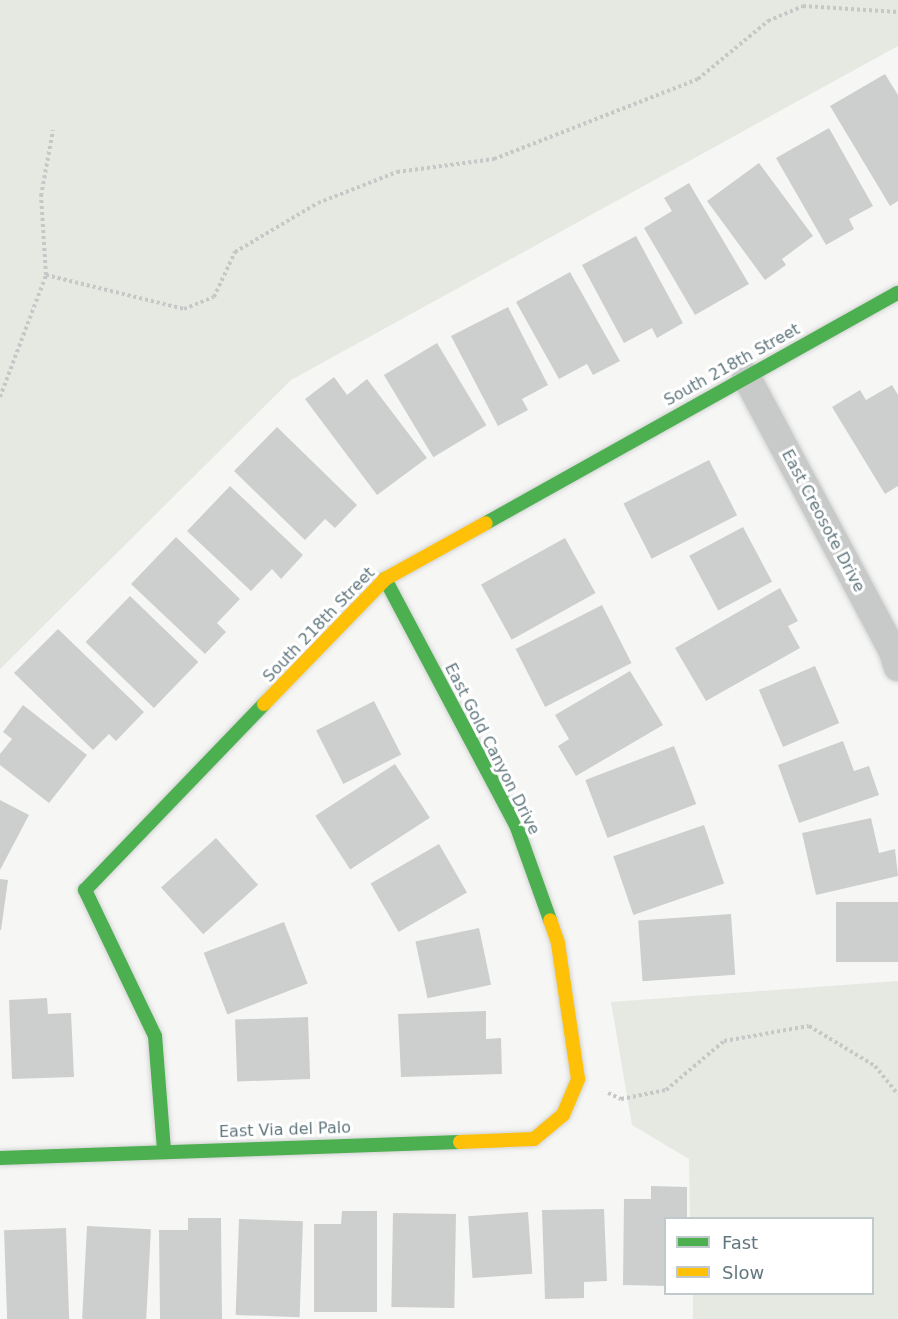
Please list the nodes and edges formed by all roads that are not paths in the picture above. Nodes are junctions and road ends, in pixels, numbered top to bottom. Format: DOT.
graph roads {
  1 [pos="898,293"];
  2 [pos="746,376"];
  3 [pos="386,579"];
  4 [pos="898,667"];
  5 [pos="563,1115"];
  6 [pos="164,1150"];
  7 [pos="0,1158"];
  1 -- 2 [label="street, South 218th Street"];
  2 -- 3 [label="street, South 218th Street"];
  2 -- 4 [label="street, East Creosote Drive"];
  3 -- 5 [label="street, East Gold Canyon Drive"];
  3 -- 6 [label="street, South 218th Street"];
  5 -- 6 [label="street, East Via del Palo"];
  6 -- 7 [label="street, East Via del Palo"];
}
